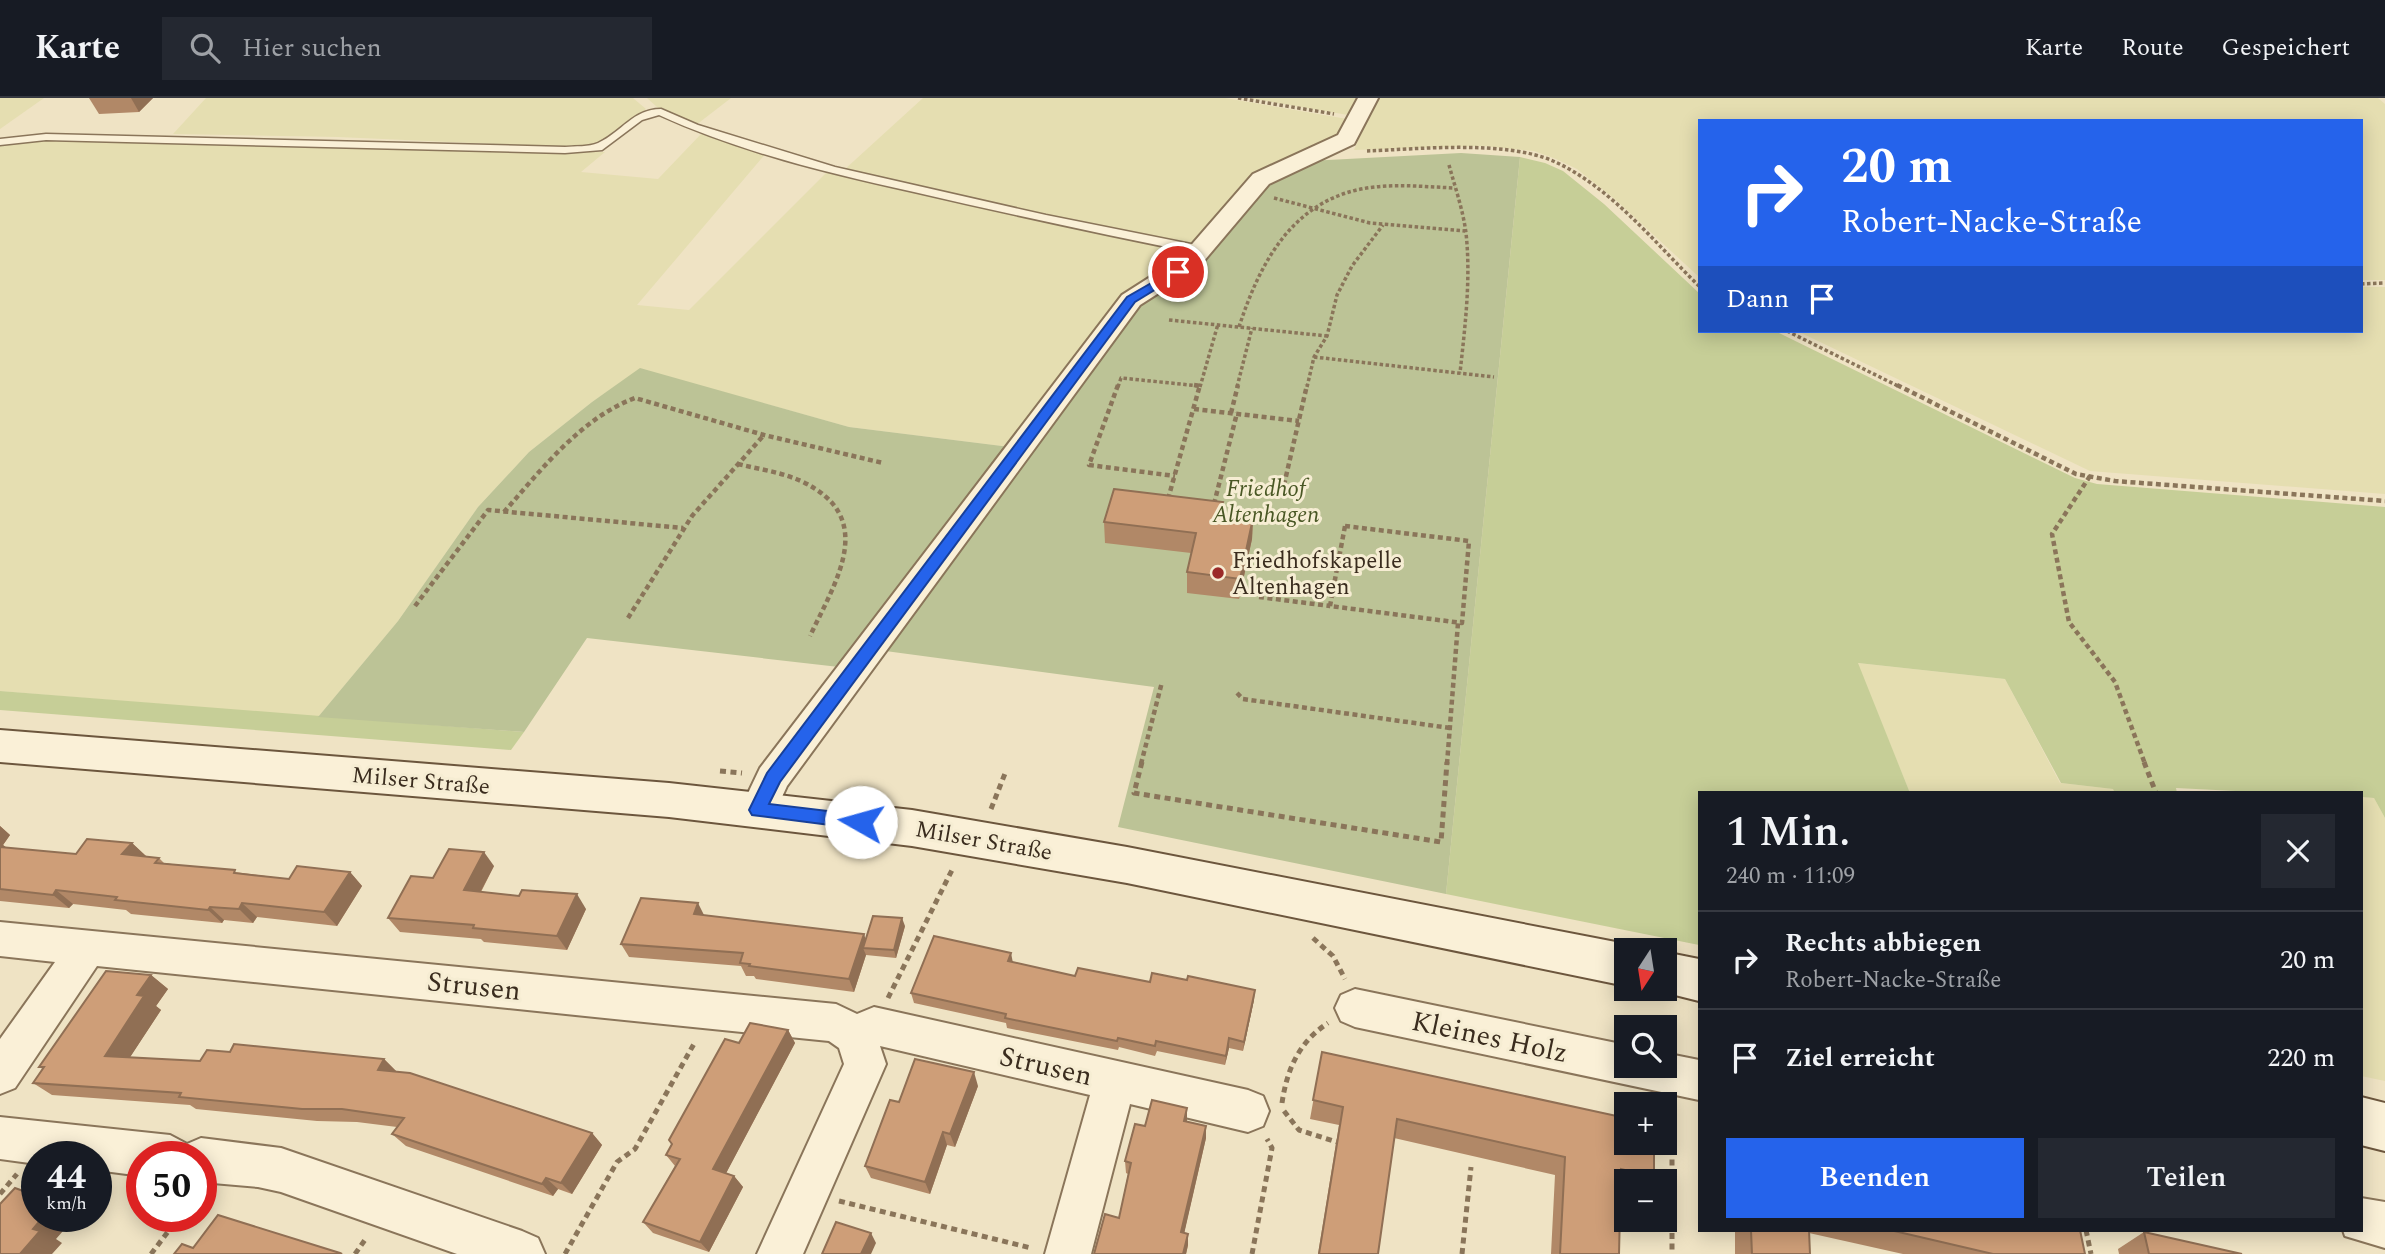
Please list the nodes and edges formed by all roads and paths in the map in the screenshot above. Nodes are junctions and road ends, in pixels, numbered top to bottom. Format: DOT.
graph roads {
  1 [pos="1238,98"];
  2 [pos="1368,98"];
  3 [pos="1359,119"];
  4 [pos="0,142"];
  5 [pos="1337,144"];
  6 [pos="1449,165"];
  7 [pos="1455,188"];
  8 [pos="1248,191"];
  9 [pos="1312,208"];
  10 [pos="1383,225"];
  11 [pos="1465,231"];
  12 [pos="1200,250"];
  13 [pos="2363,284"];
  14 [pos="2385,284"];
  15 [pos="1698,285"];
  16 [pos="1169,320"];
  17 [pos="1217,324"];
  18 [pos="1239,327"];
  19 [pos="1252,328"];
  20 [pos="1791,333"];
  21 [pos="1326,335"];
  22 [pos="1314,357"];
  23 [pos="1461,373"];
  24 [pos="1494,377"];
  25 [pos="1200,386"];
  26 [pos="1194,409"];
  27 [pos="1234,413"];
  28 [pos="1299,421"];
  29 [pos="764,435"];
  30 [pos="883,463"];
  31 [pos="738,464"];
  32 [pos="1175,476"];
  33 [pos="2090,477"];
  34 [pos="1284,485"];
  35 [pos="1168,499"];
  36 [pos="2385,501"];
  37 [pos="1214,504"];
  38 [pos="504,512"];
  39 [pos="683,528"];
  40 [pos="1259,597"];
  41 [pos="415,606"];
  42 [pos="1330,607"];
  43 [pos="628,618"];
  44 [pos="1458,623"];
  45 [pos="810,636"];
  46 [pos="1163,682"];
  47 [pos="1237,693"];
  48 [pos="1450,728"];
  49 [pos="0,746"];
  50 [pos="1006,771"];
  51 [pos="2156,791"];
  52 [pos="758,810"];
  53 [pos="989,813"];
  54 [pos="965,872"];
  55 [pos="1306,933"];
  56 [pos="0,939"];
  57 [pos="89,946"];
  58 [pos="1614,963"];
  59 [pos="1677,976"];
  60 [pos="1698,980"];
  61 [pos="1355,1007"];
  62 [pos="714,1009"];
  63 [pos="865,1031"];
  64 [pos="1614,1062"];
  65 [pos="0,1074"];
  66 [pos="1686,1077"];
  67 [pos="1115,1081"];
  68 [pos="1248,1111"];
  69 [pos="2363,1122"];
  70 [pos="2385,1127"];
  71 [pos="0,1138"];
  72 [pos="1341,1143"];
  73 [pos="126,1152"];
  74 [pos="217,1161"];
  75 [pos="1471,1167"];
  76 [pos="809,1193"];
  77 [pos="2363,1220"];
  78 [pos="2385,1225"];
  79 [pos="168,1232"];
  80 [pos="2086,1232"];
  81 [pos="1055,1252"];
  82 [pos="151,1254"];
  83 [pos="522,1254"];
  84 [pos="565,1254"];
  85 [pos="780,1254"];
  86 [pos="1252,1254"];
  87 [pos="1462,1254"];
  88 [pos="1672,1254"];
  89 [pos="2091,1254"];
  1 -- 3 [label="path"];
  2 -- 3 [label="street"];
  3 -- 5 [label="street"];
  4 -- 12 [label="lane"];
  5 -- 8 [label="street"];
  5 -- 15 [label="path"];
  6 -- 7 [label="path"];
  7 -- 9 [label="path"];
  7 -- 11 [label="path"];
  8 -- 9 [label="path"];
  8 -- 12 [label="street"];
  9 -- 10 [label="path"];
  9 -- 18 [label="path"];
  10 -- 11 [label="path"];
  10 -- 21 [label="path"];
  11 -- 23 [label="path"];
  12 -- 52 [label="street"];
  13 -- 14 [label="path"];
  16 -- 17 [label="path"];
  17 -- 18 [label="path"];
  17 -- 25 [label="path"];
  18 -- 19 [label="path"];
  19 -- 21 [label="path"];
  19 -- 27 [label="path"];
  20 -- 33 [label="path"];
  21 -- 22 [label="path"];
  22 -- 23 [label="path"];
  22 -- 28 [label="path"];
  23 -- 24 [label="path"];
  25 -- 26 [label="path"];
  25 -- 32 [label="path"];
  26 -- 27 [label="path"];
  26 -- 32 [label="path"];
  27 -- 28 [label="path"];
  27 -- 37 [label="path"];
  28 -- 34 [label="path"];
  29 -- 30 [label="path"];
  29 -- 31 [label="path"];
  29 -- 38 [label="path"];
  31 -- 39 [label="path"];
  31 -- 45 [label="path"];
  32 -- 35 [label="path"];
  33 -- 36 [label="path"];
  33 -- 51 [label="path"];
  38 -- 39 [label="path"];
  38 -- 41 [label="path"];
  39 -- 43 [label="path"];
  40 -- 42 [label="path"];
  42 -- 44 [label="path"];
  42 -- 44 [label="path"];
  44 -- 48 [label="path"];
  46 -- 48 [label="path"];
  47 -- 48 [label="path"];
  49 -- 52 [label="main road, Milser Straße"];
  50 -- 53 [label="path"];
  52 -- 58 [label="main road, Milser Straße"];
  54 -- 63 [label="path"];
  55 -- 61 [label="path"];
  56 -- 57 [label="street, Strusen"];
  57 -- 62 [label="street, Strusen"];
  57 -- 65 [label="street"];
  59 -- 60 [label="main road"];
  61 -- 64 [label="street, Kleines Holz"];
  61 -- 72 [label="path"];
  62 -- 63 [label="street, Strusen"];
  62 -- 84 [label="path"];
  63 -- 67 [label="street, Strusen"];
  63 -- 76 [label="street"];
  66 -- 88 [label="path"];
  67 -- 68 [label="street, Strusen"];
  67 -- 81 [label="street, Strusen"];
  68 -- 86 [label="path"];
  69 -- 70 [label="main road"];
  71 -- 73 [label="street"];
  74 -- 83 [label="street"];
  75 -- 87 [label="path"];
  76 -- 81 [label="path"];
  76 -- 85 [label="street"];
  77 -- 78 [label="street"];
  79 -- 82 [label="path"];
  80 -- 89 [label="path"];
}
